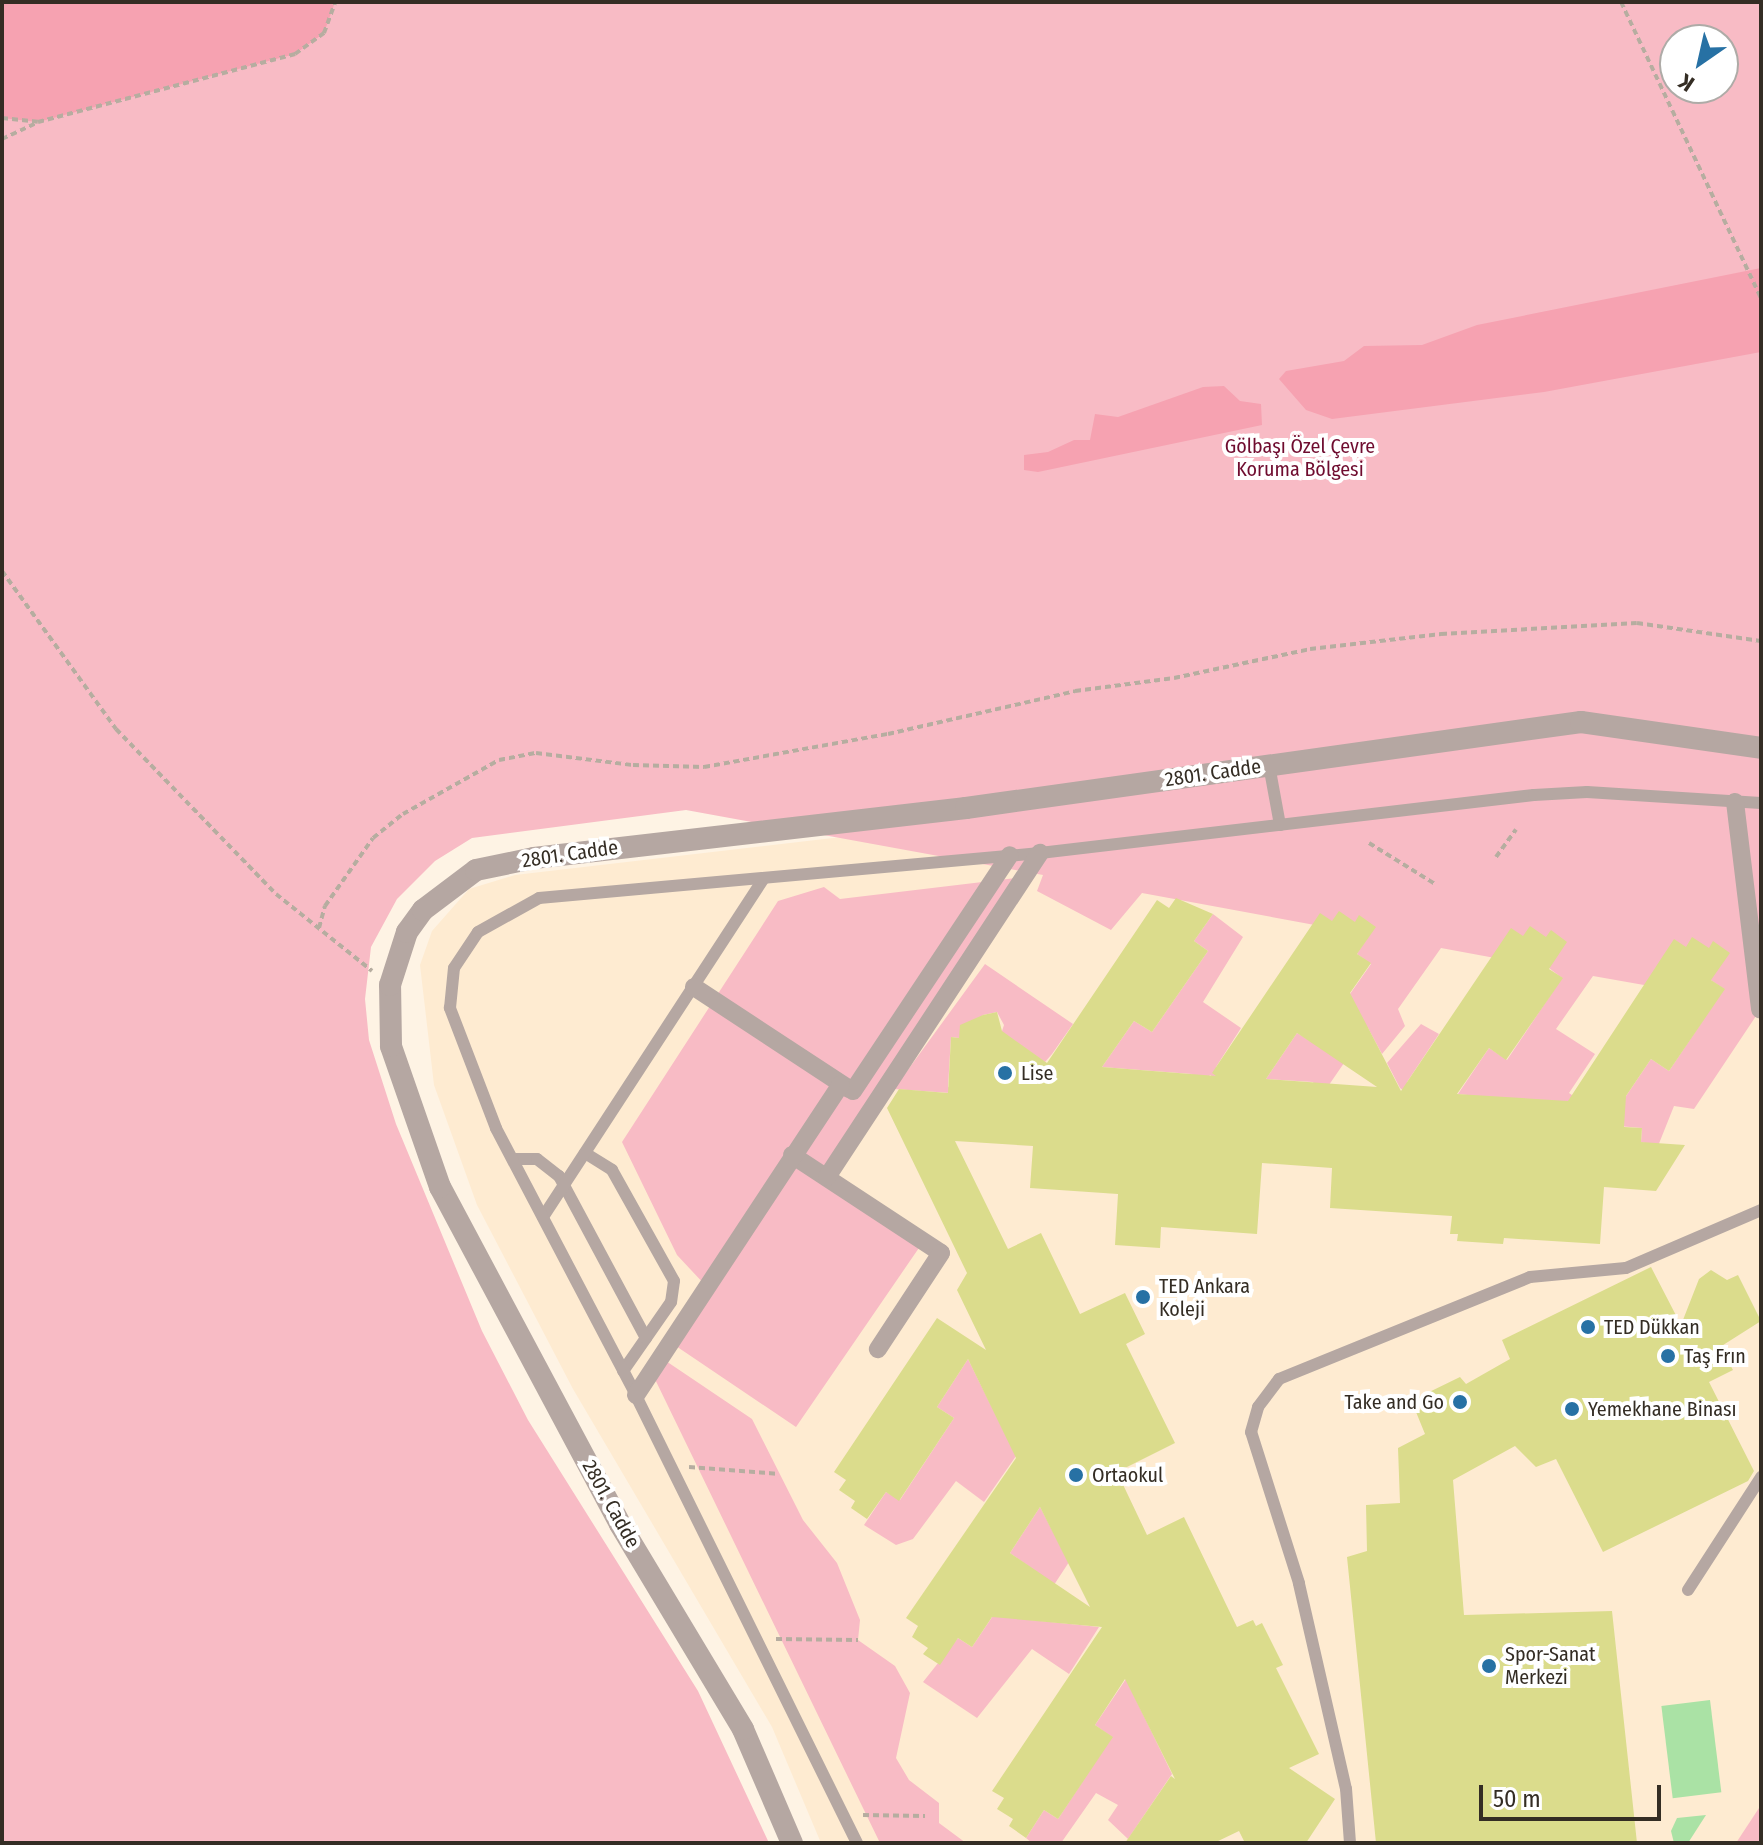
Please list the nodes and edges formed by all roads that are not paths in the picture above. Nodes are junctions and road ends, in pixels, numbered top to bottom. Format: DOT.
graph roads {
  1 [pos="1761,748"];
  2 [pos="1269,765"];
  3 [pos="1735,802"];
  4 [pos="1761,803"];
  5 [pos="1280,825"];
  6 [pos="1040,853"];
  7 [pos="1010,855"];
  8 [pos="763,880"];
  9 [pos="694,987"];
  10 [pos="1760,1010"];
  11 [pos="847,1087"];
  12 [pos="874,1106"];
  13 [pos="585,1153"];
  14 [pos="792,1155"];
  15 [pos="513,1159"];
  16 [pos="827,1177"];
  17 [pos="564,1185"];
  18 [pos="1761,1210"];
  19 [pos="543,1217"];
  20 [pos="646,1338"];
  21 [pos="878,1349"];
  22 [pos="623,1371"];
  23 [pos="636,1395"];
  24 [pos="1761,1477"];
  25 [pos="1688,1590"];
  26 [pos="792,1843"];
  27 [pos="857,1843"];
  28 [pos="1350,1843"];
  1 -- 2 [label="street, 2801. Cadde"];
  2 -- 5 [label="lane"];
  2 -- 26 [label="street, 2801. Cadde"];
  3 -- 4 [label="lane"];
  3 -- 5 [label="lane"];
  3 -- 10 [label="street"];
  5 -- 6 [label="lane"];
  6 -- 7 [label="lane"];
  6 -- 12 [label="street"];
  7 -- 8 [label="lane"];
  7 -- 11 [label="street"];
  8 -- 9 [label="lane"];
  8 -- 15 [label="lane"];
  9 -- 11 [label="street"];
  9 -- 13 [label="lane"];
  11 -- 12 [label="street"];
  11 -- 14 [label="street"];
  12 -- 16 [label="street"];
  13 -- 17 [label="lane"];
  13 -- 20 [label="lane"];
  14 -- 16 [label="street"];
  14 -- 23 [label="street"];
  15 -- 17 [label="lane"];
  15 -- 19 [label="lane"];
  16 -- 21 [label="street"];
  17 -- 19 [label="lane"];
  17 -- 20 [label="lane"];
  18 -- 28 [label="lane"];
  19 -- 22 [label="lane"];
  20 -- 22 [label="lane"];
  22 -- 23 [label="lane"];
  23 -- 27 [label="lane"];
  24 -- 25 [label="lane"];
}
